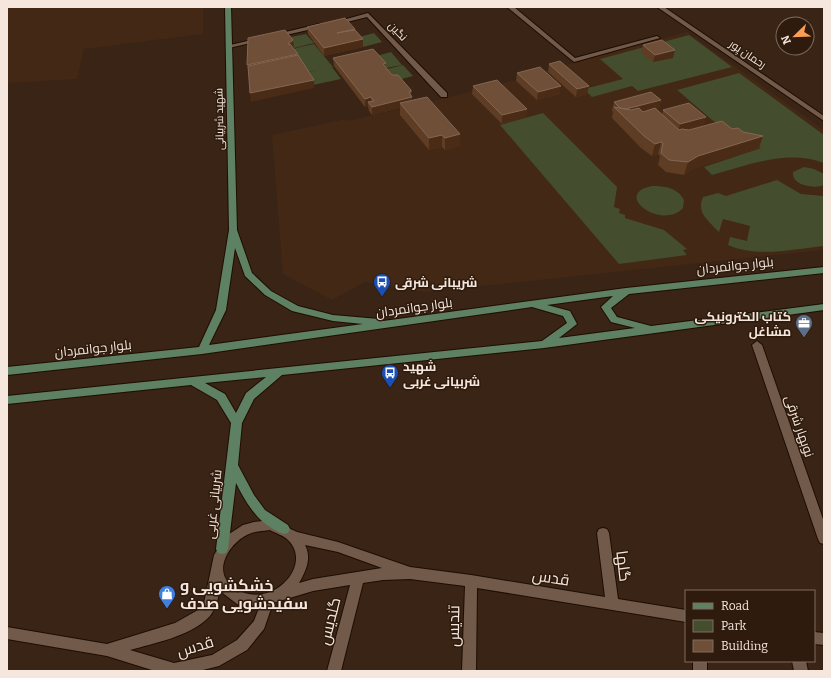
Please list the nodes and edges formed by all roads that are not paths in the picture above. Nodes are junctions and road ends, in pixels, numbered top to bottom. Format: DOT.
graph roads {
  1 [pos="228,7"];
  2 [pos="510,7"];
  3 [pos="660,7"];
  4 [pos="657,38"];
  5 [pos="229,46"];
  6 [pos="444,95"];
  7 [pos="824,119"];
  8 [pos="233,230"];
  9 [pos="824,270"];
  10 [pos="626,291"];
  11 [pos="530,304"];
  12 [pos="824,308"];
  13 [pos="396,323"];
  14 [pos="653,330"];
  15 [pos="544,344"];
  16 [pos="758,345"];
  17 [pos="202,350"];
  18 [pos="7,371"];
  19 [pos="278,373"];
  20 [pos="191,380"];
  21 [pos="7,400"];
  22 [pos="237,423"];
  23 [pos="231,463"];
  24 [pos="284,529"];
  25 [pos="603,533"];
  26 [pos="294,537"];
  27 [pos="824,539"];
  28 [pos="222,549"];
  29 [pos="217,573"];
  30 [pos="410,573"];
  31 [pos="358,579"];
  32 [pos="471,581"];
  33 [pos="282,594"];
  34 [pos="268,600"];
  35 [pos="612,604"];
  36 [pos="685,616"];
  37 [pos="7,633"];
  38 [pos="107,650"];
  39 [pos="334,671"];
  40 [pos="469,671"];
  1 -- 5 [label="main road, شهید شربیانی"];
  2 -- 4 [label="street"];
  3 -- 7 [label="street, رحمان پور"];
  5 -- 6 [label="street, نگین"];
  5 -- 8 [label="main road, شهید شربیانی"];
  8 -- 13 [label="main road, شهید شربیانی"];
  8 -- 17 [label="main road, شهید شربیانی"];
  9 -- 10 [label="main road, بلوار جوانمردان"];
  10 -- 11 [label="main road, بلوار جوانمردان"];
  10 -- 14 [label="main road"];
  11 -- 13 [label="main road, بلوار جوانمردان"];
  11 -- 15 [label="main road"];
  12 -- 14 [label="main road"];
  13 -- 17 [label="main road, بلوار جوانمردان"];
  14 -- 15 [label="main road"];
  15 -- 19 [label="main road"];
  16 -- 27 [label="street, نوبهار شرقی"];
  17 -- 18 [label="main road, بلوار جوانمردان"];
  19 -- 20 [label="main road"];
  19 -- 22 [label="main road, شربیانی غربی"];
  20 -- 21 [label="main road"];
  20 -- 22 [label="main road"];
  22 -- 23 [label="main road, شربیانی غربی"];
  23 -- 24 [label="main road, شربیانی غربی"];
  23 -- 28 [label="main road, شربیانی غربی"];
  24 -- 26 [label="street"];
  24 -- 28 [label="street"];
  25 -- 35 [label="street, گلها"];
  26 -- 30 [label="street, قدس"];
  26 -- 33 [label="street"];
  28 -- 29 [label="street"];
  29 -- 34 [label="street"];
  29 -- 38 [label="street, قدس"];
  30 -- 31 [label="street, قدس"];
  30 -- 32 [label="street, قدس"];
  31 -- 33 [label="street, قدس"];
  31 -- 39 [label="street, گلدیس"];
  32 -- 35 [label="street, قدس"];
  32 -- 40 [label="street, تندیس"];
  33 -- 34 [label="street"];
  34 -- 38 [label="street, قدس"];
  35 -- 36 [label="street, قدس"];
  37 -- 38 [label="street, قدس"];
}
